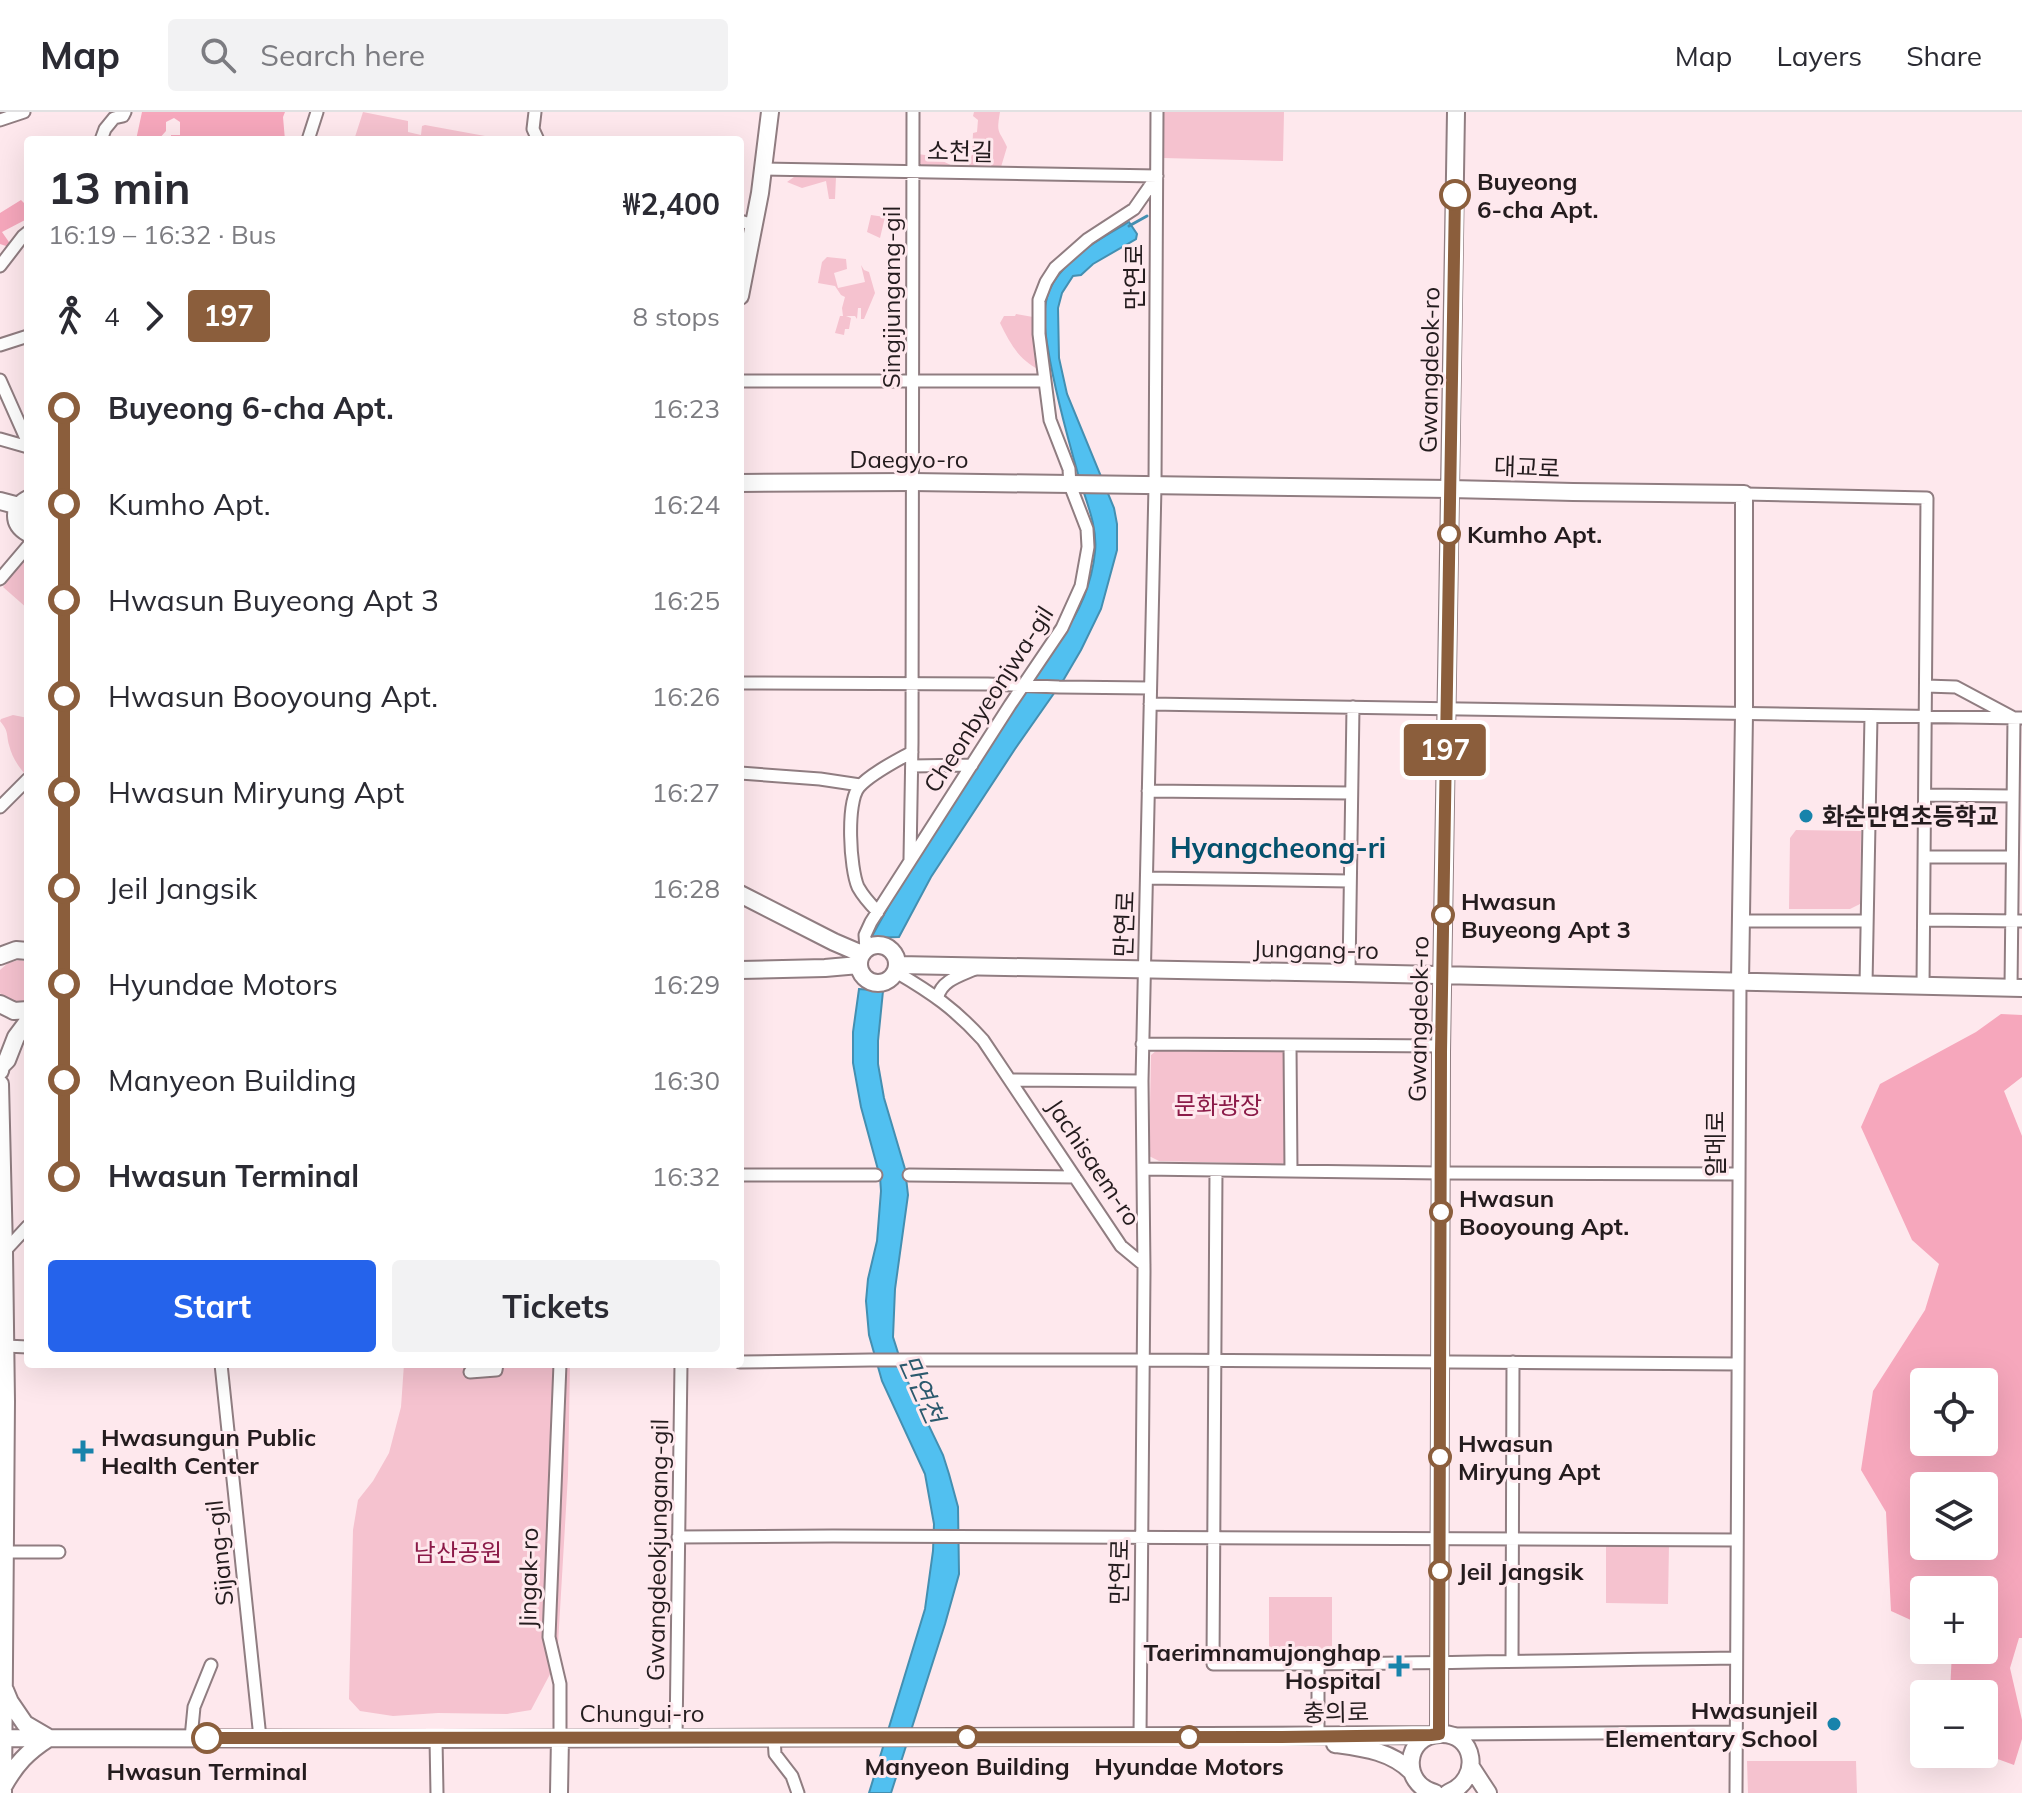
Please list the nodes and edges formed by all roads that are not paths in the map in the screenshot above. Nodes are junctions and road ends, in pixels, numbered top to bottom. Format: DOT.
graph roads {
  1 [pos="24,112"];
  2 [pos="125,112"];
  3 [pos="317,112"];
  4 [pos="535,112"];
  5 [pos="770,112"];
  6 [pos="913,112"];
  7 [pos="1157,112"];
  8 [pos="1456,112"];
  9 [pos="0,120"];
  10 [pos="102,136"];
  11 [pos="309,136"];
  12 [pos="536,136"];
  13 [pos="763,169"];
  14 [pos="914,172"];
  15 [pos="1157,176"];
  16 [pos="747,223"];
  17 [pos="24,235"];
  18 [pos="744,254"];
  19 [pos="0,266"];
  20 [pos="24,337"];
  21 [pos="0,345"];
  22 [pos="0,380"];
  23 [pos="744,381"];
  24 [pos="912,381"];
  25 [pos="1045,381"];
  26 [pos="24,436"];
  27 [pos="0,439"];
  28 [pos="24,444"];
  29 [pos="912,482"];
  30 [pos="744,483"];
  31 [pos="1074,485"];
  32 [pos="1155,486"];
  33 [pos="1450,489"];
  34 [pos="1744,494"];
  35 [pos="0,501"];
  36 [pos="23,502"];
  37 [pos="0,516"];
  38 [pos="24,534"];
  39 [pos="24,534"];
  40 [pos="24,539"];
  41 [pos="0,579"];
  42 [pos="744,683"];
  43 [pos="911,683"];
  44 [pos="1025,685"];
  45 [pos="1926,686"];
  46 [pos="1150,688"];
  47 [pos="1150,704"];
  48 [pos="1353,707"];
  49 [pos="1446,709"];
  50 [pos="1744,714"];
  51 [pos="1871,716"];
  52 [pos="1926,717"];
  53 [pos="2018,718"];
  54 [pos="912,752"];
  55 [pos="972,765"];
  56 [pos="912,766"];
  57 [pos="744,773"];
  58 [pos="24,783"];
  59 [pos="860,785"];
  60 [pos="1148,791"];
  61 [pos="1351,793"];
  62 [pos="1925,795"];
  63 [pos="2012,796"];
  64 [pos="0,807"];
  65 [pos="1925,857"];
  66 [pos="2012,857"];
  67 [pos="910,861"];
  68 [pos="1147,878"];
  69 [pos="1349,881"];
  70 [pos="744,896"];
  71 [pos="878,912"];
  72 [pos="1924,920"];
  73 [pos="1740,921"];
  74 [pos="1867,921"];
  75 [pos="2017,921"];
  76 [pos="0,940"];
  77 [pos="834,942"];
  78 [pos="24,950"];
  79 [pos="24,951"];
  80 [pos="0,956"];
  81 [pos="862,956"];
  82 [pos="983,966"];
  83 [pos="825,968"];
  84 [pos="897,968"];
  85 [pos="1144,969"];
  86 [pos="744,970"];
  87 [pos="1349,973"];
  88 [pos="1442,976"];
  89 [pos="1740,983"];
  90 [pos="1866,985"];
  91 [pos="1923,987"];
  92 [pos="2017,988"];
  93 [pos="938,997"];
  94 [pos="0,1004"];
  95 [pos="24,1017"];
  96 [pos="24,1024"];
  97 [pos="1142,1044"];
  98 [pos="1290,1045"];
  99 [pos="1441,1046"];
  100 [pos="0,1067"];
  101 [pos="1011,1080"];
  102 [pos="1142,1081"];
  103 [pos="0,1084"];
  104 [pos="1,1138"];
  105 [pos="1143,1169"];
  106 [pos="1216,1170"];
  107 [pos="1291,1171"];
  108 [pos="1441,1173"];
  109 [pos="1739,1174"];
  110 [pos="744,1175"];
  111 [pos="876,1175"];
  112 [pos="909,1175"];
  113 [pos="1075,1177"];
  114 [pos="24,1230"];
  115 [pos="2,1254"];
  116 [pos="1144,1265"];
  117 [pos="2,1344"];
  118 [pos="24,1347"];
  119 [pos="1143,1360"];
  120 [pos="1215,1360"];
  121 [pos="744,1362"];
  122 [pos="1441,1362"];
  123 [pos="1513,1362"];
  124 [pos="1738,1364"];
  125 [pos="221,1368"];
  126 [pos="496,1368"];
  127 [pos="560,1368"];
  128 [pos="681,1368"];
  129 [pos="470,1372"];
  130 [pos="678,1537"];
  131 [pos="1142,1537"];
  132 [pos="1214,1538"];
  133 [pos="1440,1539"];
  134 [pos="1512,1539"];
  135 [pos="1737,1540"];
  136 [pos="4,1552"];
  137 [pos="59,1552"];
  138 [pos="1736,1658"];
  139 [pos="1512,1661"];
  140 [pos="1318,1664"];
  141 [pos="1440,1664"];
  142 [pos="211,1665"];
  143 [pos="1,1687"];
  144 [pos="1736,1732"];
  145 [pos="1439,1734"];
  146 [pos="560,1737"];
  147 [pos="676,1737"];
  148 [pos="774,1737"];
  149 [pos="1140,1737"];
  150 [pos="1282,1737"];
  151 [pos="1318,1737"];
  152 [pos="1,1738"];
  153 [pos="49,1738"];
  154 [pos="191,1738"];
  155 [pos="260,1738"];
  156 [pos="436,1739"];
  157 [pos="1471,1767"];
  158 [pos="1412,1772"];
  159 [pos="2,1788"];
  160 [pos="1457,1792"];
  161 [pos="437,1793"];
  162 [pos="559,1793"];
  163 [pos="798,1793"];
  164 [pos="1435,1793"];
  165 [pos="1488,1793"];
  166 [pos="1736,1793"];
  1 -- 9 [label="street"];
  2 -- 10 [label="street"];
  3 -- 11 [label="street"];
  4 -- 12 [label="street"];
  5 -- 13 [label="street"];
  6 -- 14 [label="street, Singijungang-gil"];
  7 -- 15 [label="street, 만연로"];
  8 -- 33 [label="street, Gwangdeok-ro"];
  13 -- 14 [label="street, 소천길"];
  13 -- 16 [label="street"];
  14 -- 15 [label="street, 소천길"];
  14 -- 24 [label="street, Singijungang-gil"];
  15 -- 25 [label="street, Cheonbyeonjwa-gil"];
  15 -- 32 [label="street, 만연로"];
  16 -- 18 [label="street"];
  17 -- 19 [label="street"];
  20 -- 21 [label="street"];
  22 -- 26 [label="street"];
  23 -- 24 [label="street"];
  24 -- 25 [label="street"];
  24 -- 29 [label="street, Singijungang-gil"];
  25 -- 31 [label="street, Cheonbyeonjwa-gil"];
  27 -- 28 [label="street"];
  29 -- 30 [label="street, Daegyo-ro"];
  29 -- 31 [label="street, Daegyo-ro"];
  29 -- 43 [label="street, Singijungang-gil"];
  31 -- 32 [label="street, 대교로"];
  31 -- 44 [label="street, Cheonbyeonjwa-gil"];
  32 -- 33 [label="street, 대교로"];
  32 -- 46 [label="street, 만연로"];
  33 -- 34 [label="street, 대교로"];
  33 -- 49 [label="street, Gwangdeok-ro"];
  34 -- 45 [label="street, 대교로"];
  34 -- 50 [label="street, 알메로"];
  35 -- 36 [label="street"];
  36 -- 38 [label="street"];
  37 -- 39 [label="street"];
  40 -- 41 [label="street"];
  42 -- 43 [label="street"];
  43 -- 44 [label="street"];
  43 -- 54 [label="street, Singijungang-gil"];
  44 -- 46 [label="street"];
  44 -- 55 [label="street, Cheonbyeonjwa-gil"];
  45 -- 52 [label="street"];
  45 -- 53 [label="street"];
  46 -- 47 [label="street, 만연로"];
  47 -- 48 [label="street"];
  47 -- 60 [label="street, 만연로"];
  48 -- 49 [label="street"];
  48 -- 61 [label="street"];
  49 -- 50 [label="street"];
  49 -- 88 [label="street, Gwangdeok-ro"];
  50 -- 51 [label="street"];
  50 -- 73 [label="street, 알메로"];
  51 -- 52 [label="street"];
  51 -- 74 [label="street"];
  52 -- 53 [label="street"];
  52 -- 62 [label="street"];
  53 -- 63 [label="street"];
  54 -- 56 [label="street, Singijungang-gil"];
  54 -- 59 [label="street"];
  55 -- 56 [label="street"];
  55 -- 67 [label="street, Cheonbyeonjwa-gil"];
  56 -- 67 [label="street, Singijungang-gil"];
  57 -- 59 [label="street"];
  58 -- 64 [label="street"];
  59 -- 71 [label="street"];
  60 -- 61 [label="street"];
  60 -- 68 [label="street, 만연로"];
  61 -- 69 [label="street"];
  62 -- 63 [label="street"];
  62 -- 65 [label="street"];
  63 -- 66 [label="street"];
  65 -- 66 [label="street"];
  65 -- 72 [label="street"];
  66 -- 75 [label="street"];
  67 -- 71 [label="street, Cheonbyeonjwa-gil"];
  68 -- 69 [label="street"];
  68 -- 85 [label="street, 만연로"];
  69 -- 87 [label="street"];
  70 -- 77 [label="street"];
  71 -- 81 [label="street, Cheonbyeonjwa-gil"];
  72 -- 75 [label="street"];
  72 -- 91 [label="street"];
  73 -- 74 [label="street"];
  73 -- 89 [label="street, 알메로"];
  74 -- 90 [label="street"];
  75 -- 92 [label="street"];
  76 -- 78 [label="street"];
  77 -- 81 [label="street"];
  77 -- 83 [label="street"];
  79 -- 80 [label="street"];
  81 -- 83 [label="street"];
  81 -- 84 [label="street"];
  81 -- 84 [label="street"];
  82 -- 84 [label="street, Jungang-ro"];
  82 -- 85 [label="street, Jungang-ro"];
  82 -- 93 [label="street"];
  83 -- 86 [label="street"];
  84 -- 93 [label="street, Jachisaem-ro"];
  85 -- 87 [label="street, Jungang-ro"];
  85 -- 97 [label="street, 만연로"];
  87 -- 88 [label="street, Jungang-ro"];
  88 -- 89 [label="street, Jungang-ro"];
  88 -- 99 [label="street, Gwangdeok-ro"];
  89 -- 90 [label="street, Jungang-ro"];
  89 -- 109 [label="street, 알메로"];
  90 -- 91 [label="street, Jungang-ro"];
  91 -- 92 [label="street, Jungang-ro"];
  93 -- 101 [label="street, Jachisaem-ro"];
  94 -- 95 [label="street"];
  96 -- 100 [label="street"];
  97 -- 98 [label="street"];
  97 -- 102 [label="street, 만연로"];
  98 -- 99 [label="street"];
  98 -- 107 [label="street"];
  99 -- 108 [label="street, Gwangdeok-ro"];
  101 -- 102 [label="street, Jachisaem-ro"];
  101 -- 113 [label="street, Jachisaem-ro"];
  102 -- 105 [label="street, 만연로"];
  103 -- 104 [label="street"];
  104 -- 115 [label="street"];
  105 -- 106 [label="street"];
  105 -- 116 [label="street, 만연로"];
  106 -- 107 [label="street"];
  106 -- 120 [label="street"];
  107 -- 108 [label="street"];
  108 -- 109 [label="street"];
  108 -- 122 [label="street, Gwangdeok-ro"];
  109 -- 124 [label="street, 알메로"];
  110 -- 111 [label="street"];
  112 -- 113 [label="street"];
  113 -- 116 [label="street, Jachisaem-ro"];
  114 -- 115 [label="street"];
  115 -- 117 [label="street"];
  116 -- 119 [label="street, 만연로"];
  117 -- 118 [label="street"];
  117 -- 136 [label="street"];
  119 -- 120 [label="street"];
  119 -- 121 [label="street"];
  119 -- 131 [label="street, 만연로"];
  120 -- 122 [label="street"];
  120 -- 132 [label="street"];
  122 -- 123 [label="street"];
  122 -- 133 [label="street, Gwangdeok-ro"];
  123 -- 124 [label="street"];
  123 -- 134 [label="street"];
  124 -- 135 [label="street, 알메로"];
  125 -- 155 [label="street, Sijang-gil"];
  126 -- 129 [label="street"];
  127 -- 146 [label="street, Jingak-ro"];
  128 -- 130 [label="street, Gwangdeokjungang-gil"];
  130 -- 131 [label="street"];
  130 -- 147 [label="street, Gwangdeokjungang-gil"];
  131 -- 132 [label="street"];
  131 -- 149 [label="street, 만연로"];
  132 -- 133 [label="street"];
  132 -- 140 [label="street"];
  133 -- 134 [label="street"];
  133 -- 141 [label="street, Gwangdeok-ro"];
  134 -- 135 [label="street"];
  134 -- 139 [label="street"];
  135 -- 138 [label="street, 알메로"];
  136 -- 137 [label="street"];
  136 -- 143 [label="street"];
  138 -- 139 [label="street"];
  138 -- 144 [label="street, 알메로"];
  139 -- 141 [label="street"];
  140 -- 141 [label="street"];
  140 -- 151 [label="street"];
  141 -- 145 [label="street, Gwangdeok-ro"];
  142 -- 154 [label="street"];
  143 -- 152 [label="street"];
  143 -- 153 [label="street"];
  144 -- 145 [label="street"];
  144 -- 166 [label="street, 알메로"];
  145 -- 151 [label="street, 충의로"];
  145 -- 157 [label="street"];
  145 -- 158 [label="street"];
  146 -- 147 [label="street, Chungui-ro"];
  146 -- 156 [label="street, Chungui-ro"];
  146 -- 162 [label="street, Jingak-ro"];
  147 -- 148 [label="street, Chungui-ro"];
  148 -- 149 [label="street, Chungui-ro"];
  148 -- 163 [label="street"];
  149 -- 150 [label="street, Chungui-ro"];
  150 -- 151 [label="street, 충의로"];
  150 -- 158 [label="street, 충의로"];
  152 -- 153 [label="street, Chungui-ro"];
  152 -- 159 [label="street"];
  153 -- 154 [label="street, Chungui-ro"];
  153 -- 159 [label="street"];
  154 -- 155 [label="street, Chungui-ro"];
  155 -- 156 [label="street, Chungui-ro"];
  156 -- 161 [label="street"];
  157 -- 160 [label="street"];
  157 -- 165 [label="street"];
  158 -- 164 [label="street, 충의로"];
}
